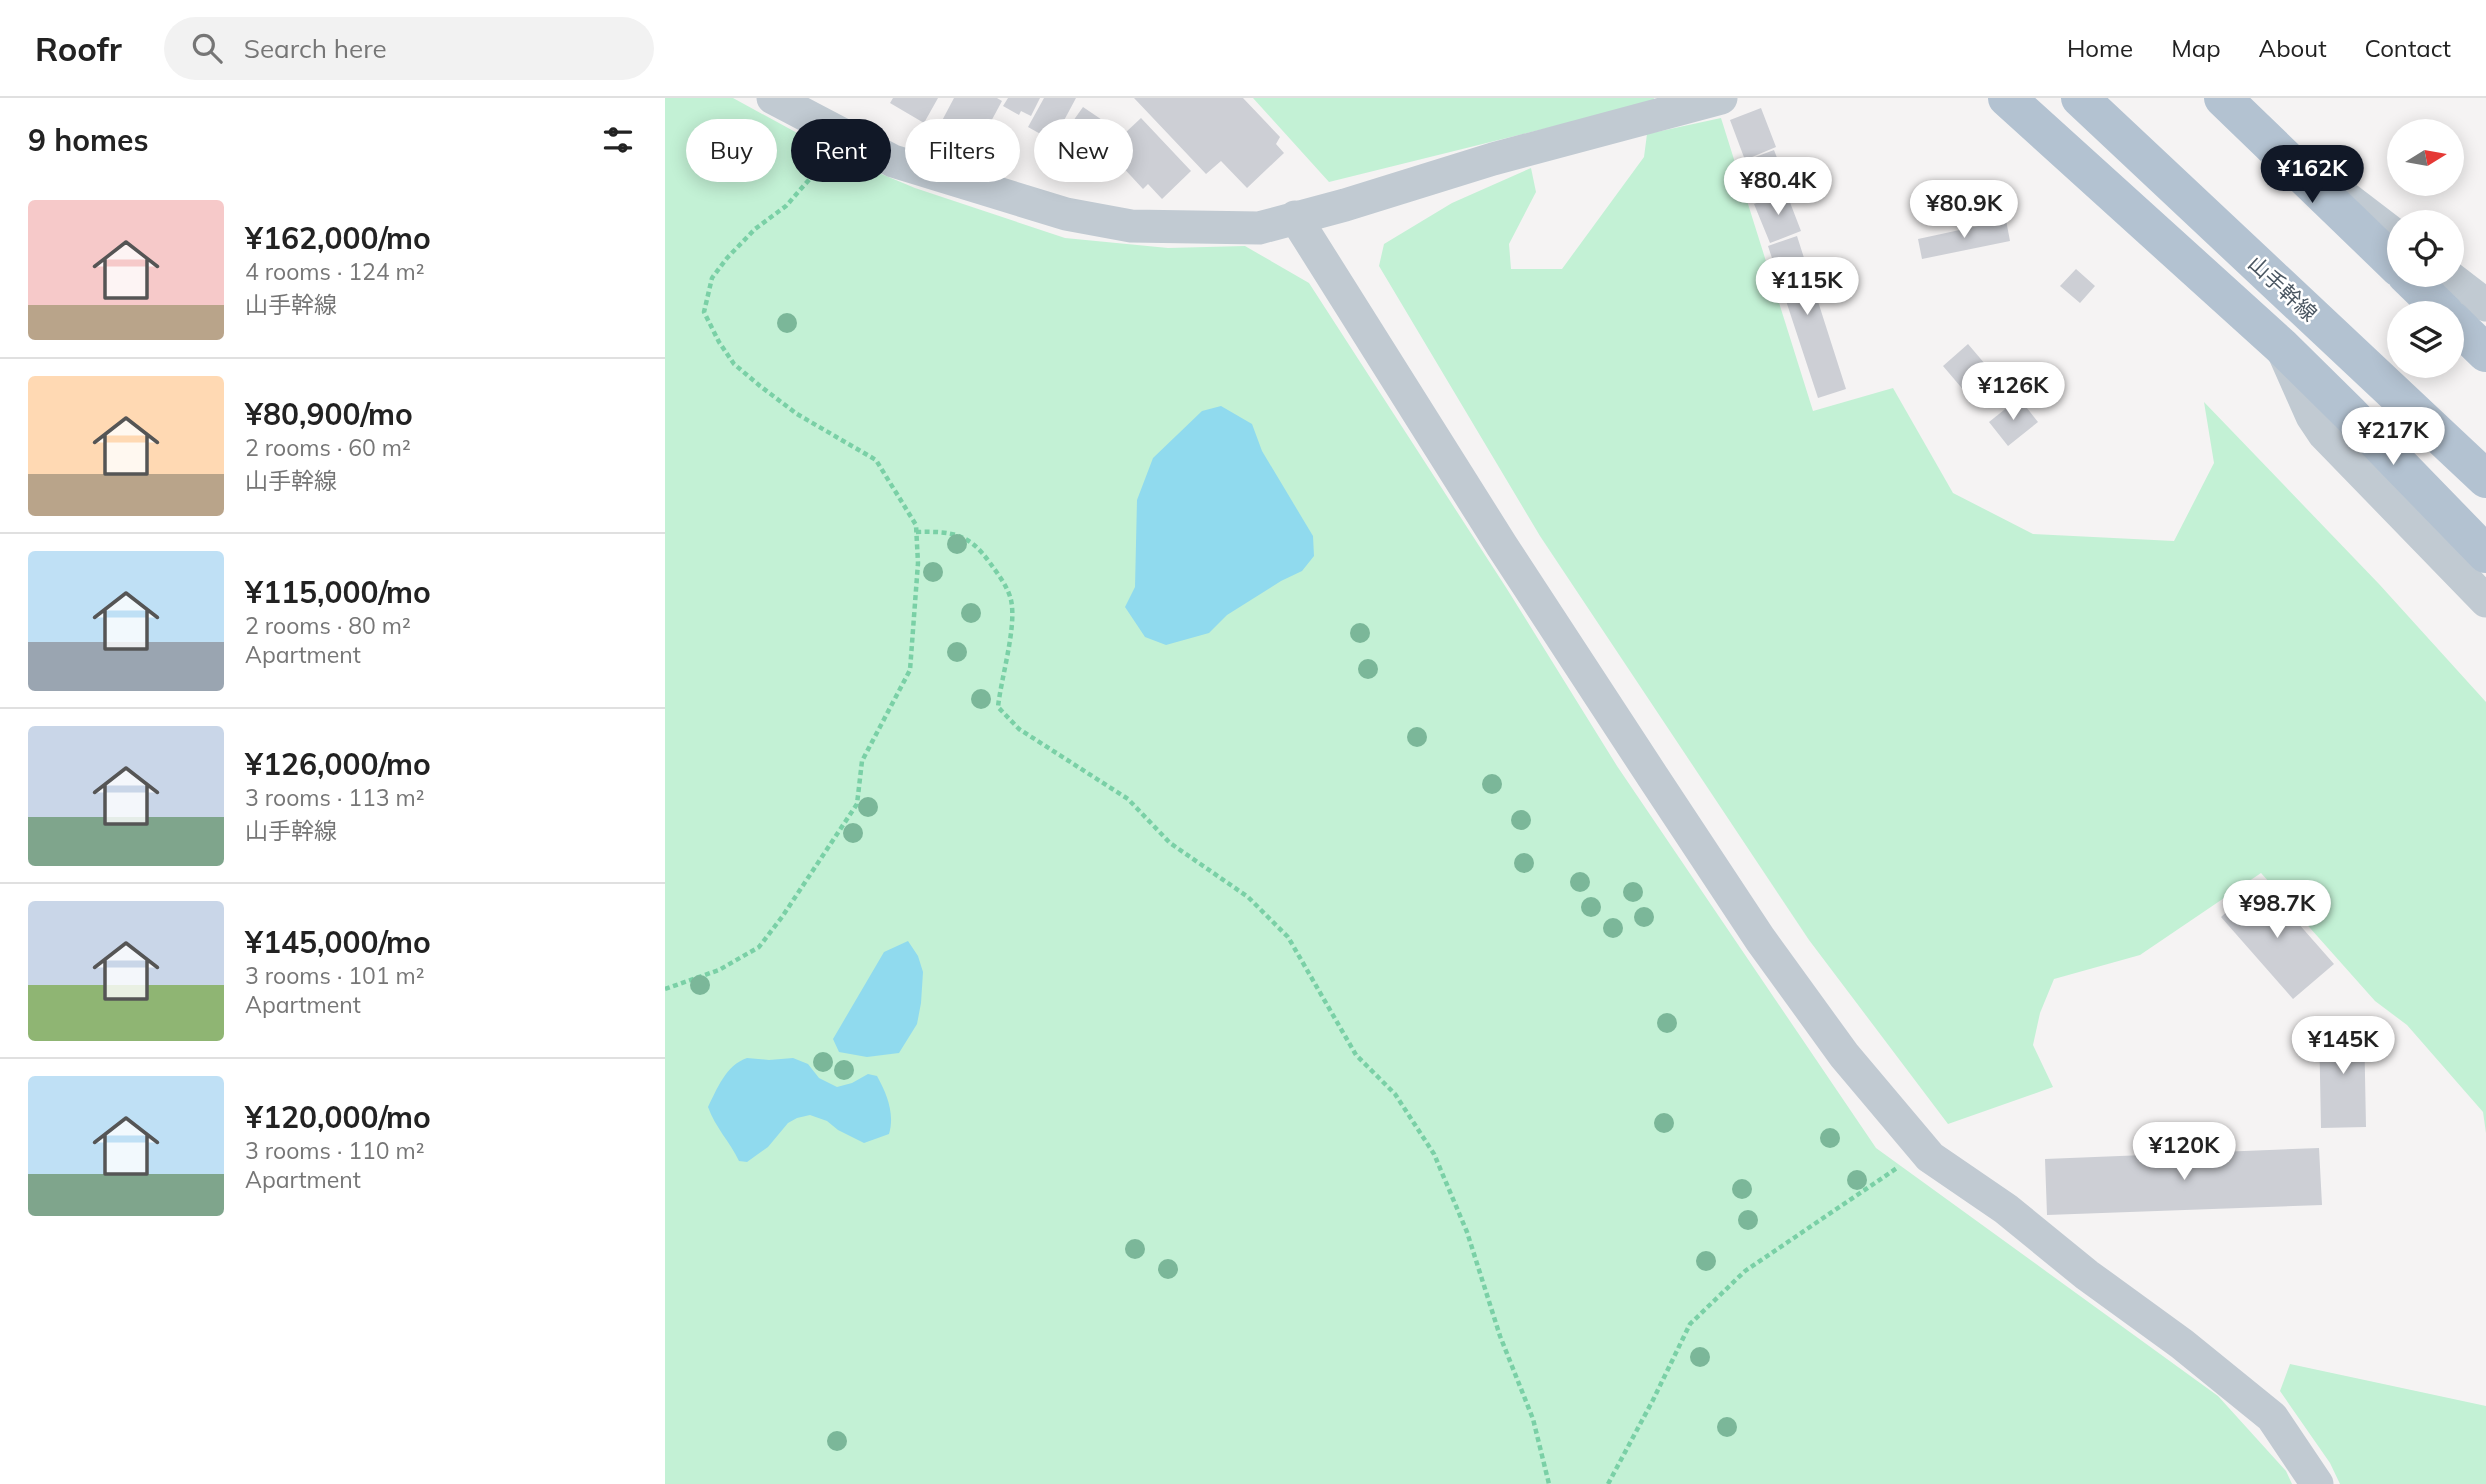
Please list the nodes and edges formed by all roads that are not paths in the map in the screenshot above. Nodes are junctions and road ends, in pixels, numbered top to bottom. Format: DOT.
graph roads {
  1 [pos="773,98"];
  2 [pos="1721,98"];
  3 [pos="2007,98"];
  4 [pos="2080,98"];
  5 [pos="2223,98"];
  6 [pos="810,107"];
  7 [pos="2257,129"];
  8 [pos="1295,217"];
  9 [pos="2387,229"];
  10 [pos="2387,256"];
  11 [pos="2418,287"];
  12 [pos="2463,287"];
  13 [pos="2433,301"];
  14 [pos="2486,305"];
  15 [pos="2464,332"];
  16 [pos="2281,346"];
  17 [pos="2486,353"];
  18 [pos="2486,479"];
  19 [pos="2486,554"];
  20 [pos="2486,601"];
  21 [pos="2317,1484"];
  1 -- 6 [label="street"];
  2 -- 8 [label="street"];
  3 -- 16 [label="main road"];
  4 -- 18 [label="main road, 山手幹線"];
  5 -- 7 [label="main road"];
  6 -- 8 [label="street"];
  7 -- 9 [label="street"];
  7 -- 10 [label="main road"];
  8 -- 21 [label="street"];
  11 -- 13 [label="main road"];
  12 -- 14 [label="street"];
  15 -- 17 [label="main road"];
  16 -- 19 [label="main road"];
  16 -- 20 [label="street"];
}
